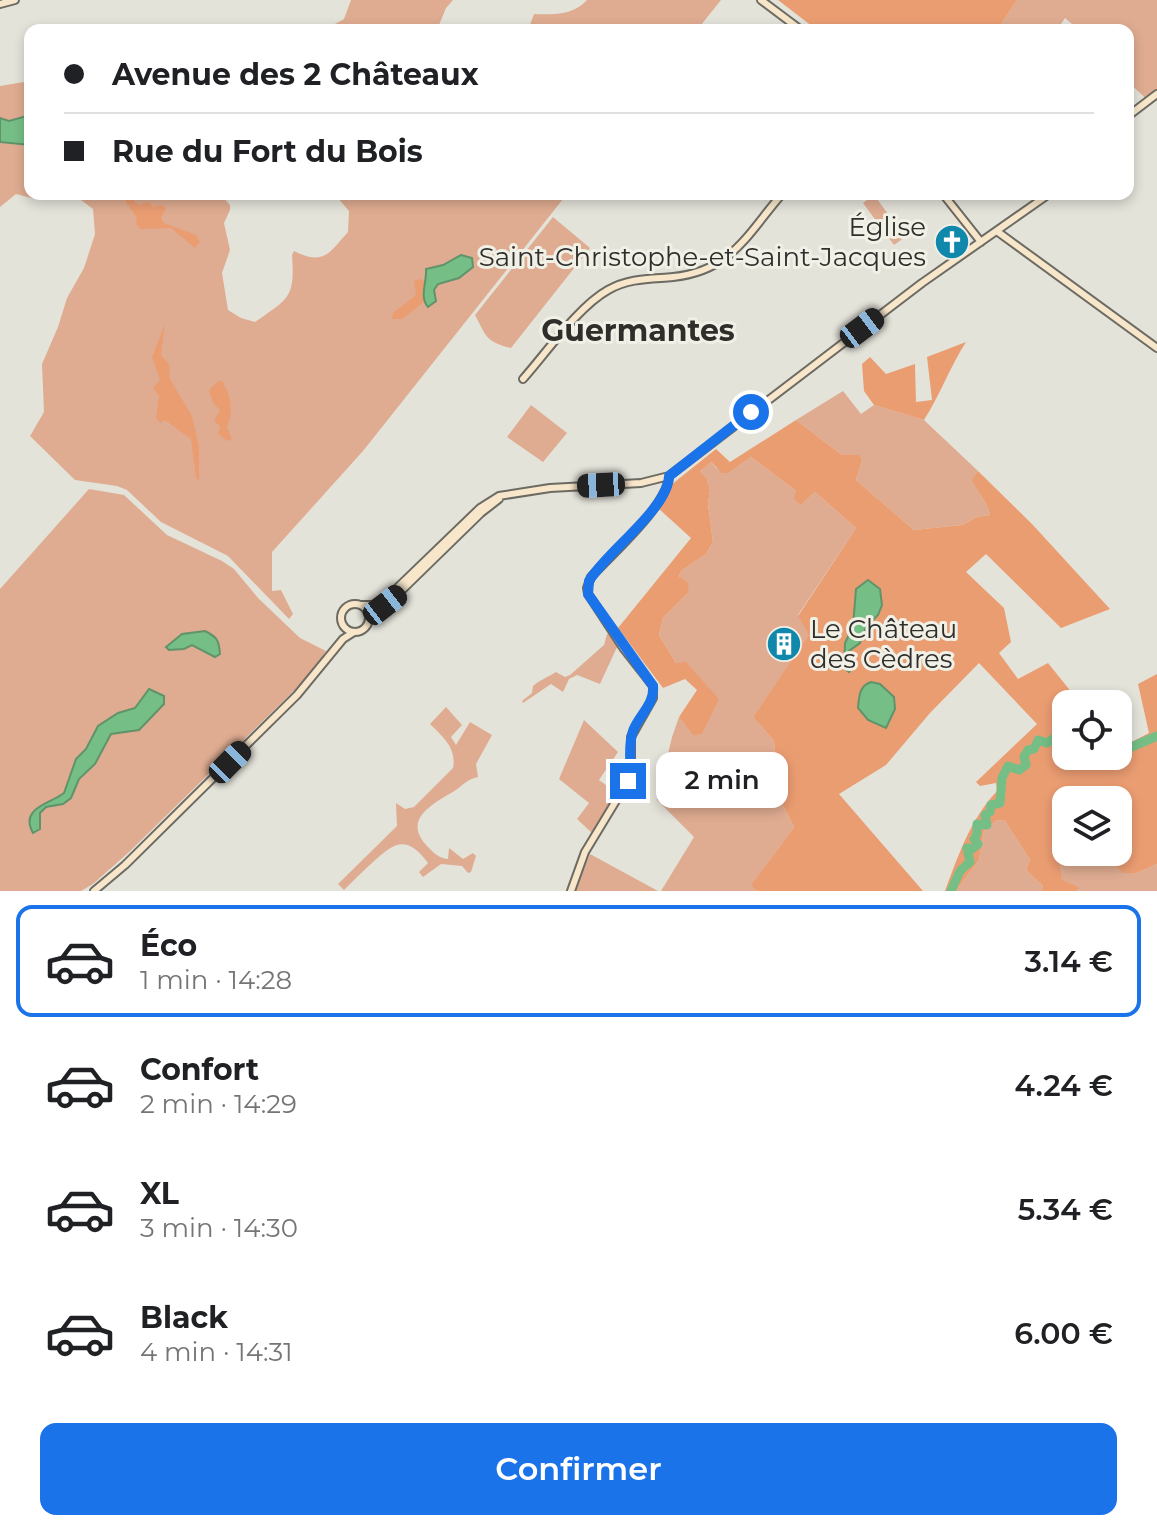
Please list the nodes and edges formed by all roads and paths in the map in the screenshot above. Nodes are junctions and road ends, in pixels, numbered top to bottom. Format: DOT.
graph roads {
  1 [pos="15,0"];
  2 [pos="761,0"];
  3 [pos="0,4"];
  4 [pos="793,24"];
  5 [pos="1157,94"];
  6 [pos="1134,111"];
  7 [pos="777,200"];
  8 [pos="948,200"];
  9 [pos="1041,200"];
  10 [pos="998,232"];
  11 [pos="981,242"];
  12 [pos="1157,348"];
  13 [pos="523,379"];
  14 [pos="669,476"];
  15 [pos="508,494"];
  16 [pos="360,605"];
  17 [pos="369,618"];
  18 [pos="343,623"];
  19 [pos="354,632"];
  20 [pos="339,644"];
  21 [pos="94,891"];
  22 [pos="571,891"];
  1 -- 3 [label="main road"];
  2 -- 4 [label="main road"];
  5 -- 6 [label="main road"];
  7 -- 13 [label="main road"];
  8 -- 11 [label="main road"];
  9 -- 10 [label="main road"];
  10 -- 11 [label="main road"];
  10 -- 12 [label="main road"];
  11 -- 14 [label="main road"];
  14 -- 15 [label="main road"];
  14 -- 22 [label="main road"];
  15 -- 16 [label="main road"];
  15 -- 17 [label="main road"];
  16 -- 17 [label="main road"];
  16 -- 18 [label="main road"];
  17 -- 19 [label="main road"];
  18 -- 19 [label="main road"];
  18 -- 20 [label="main road"];
  19 -- 20 [label="main road"];
  20 -- 21 [label="main road"];
}
